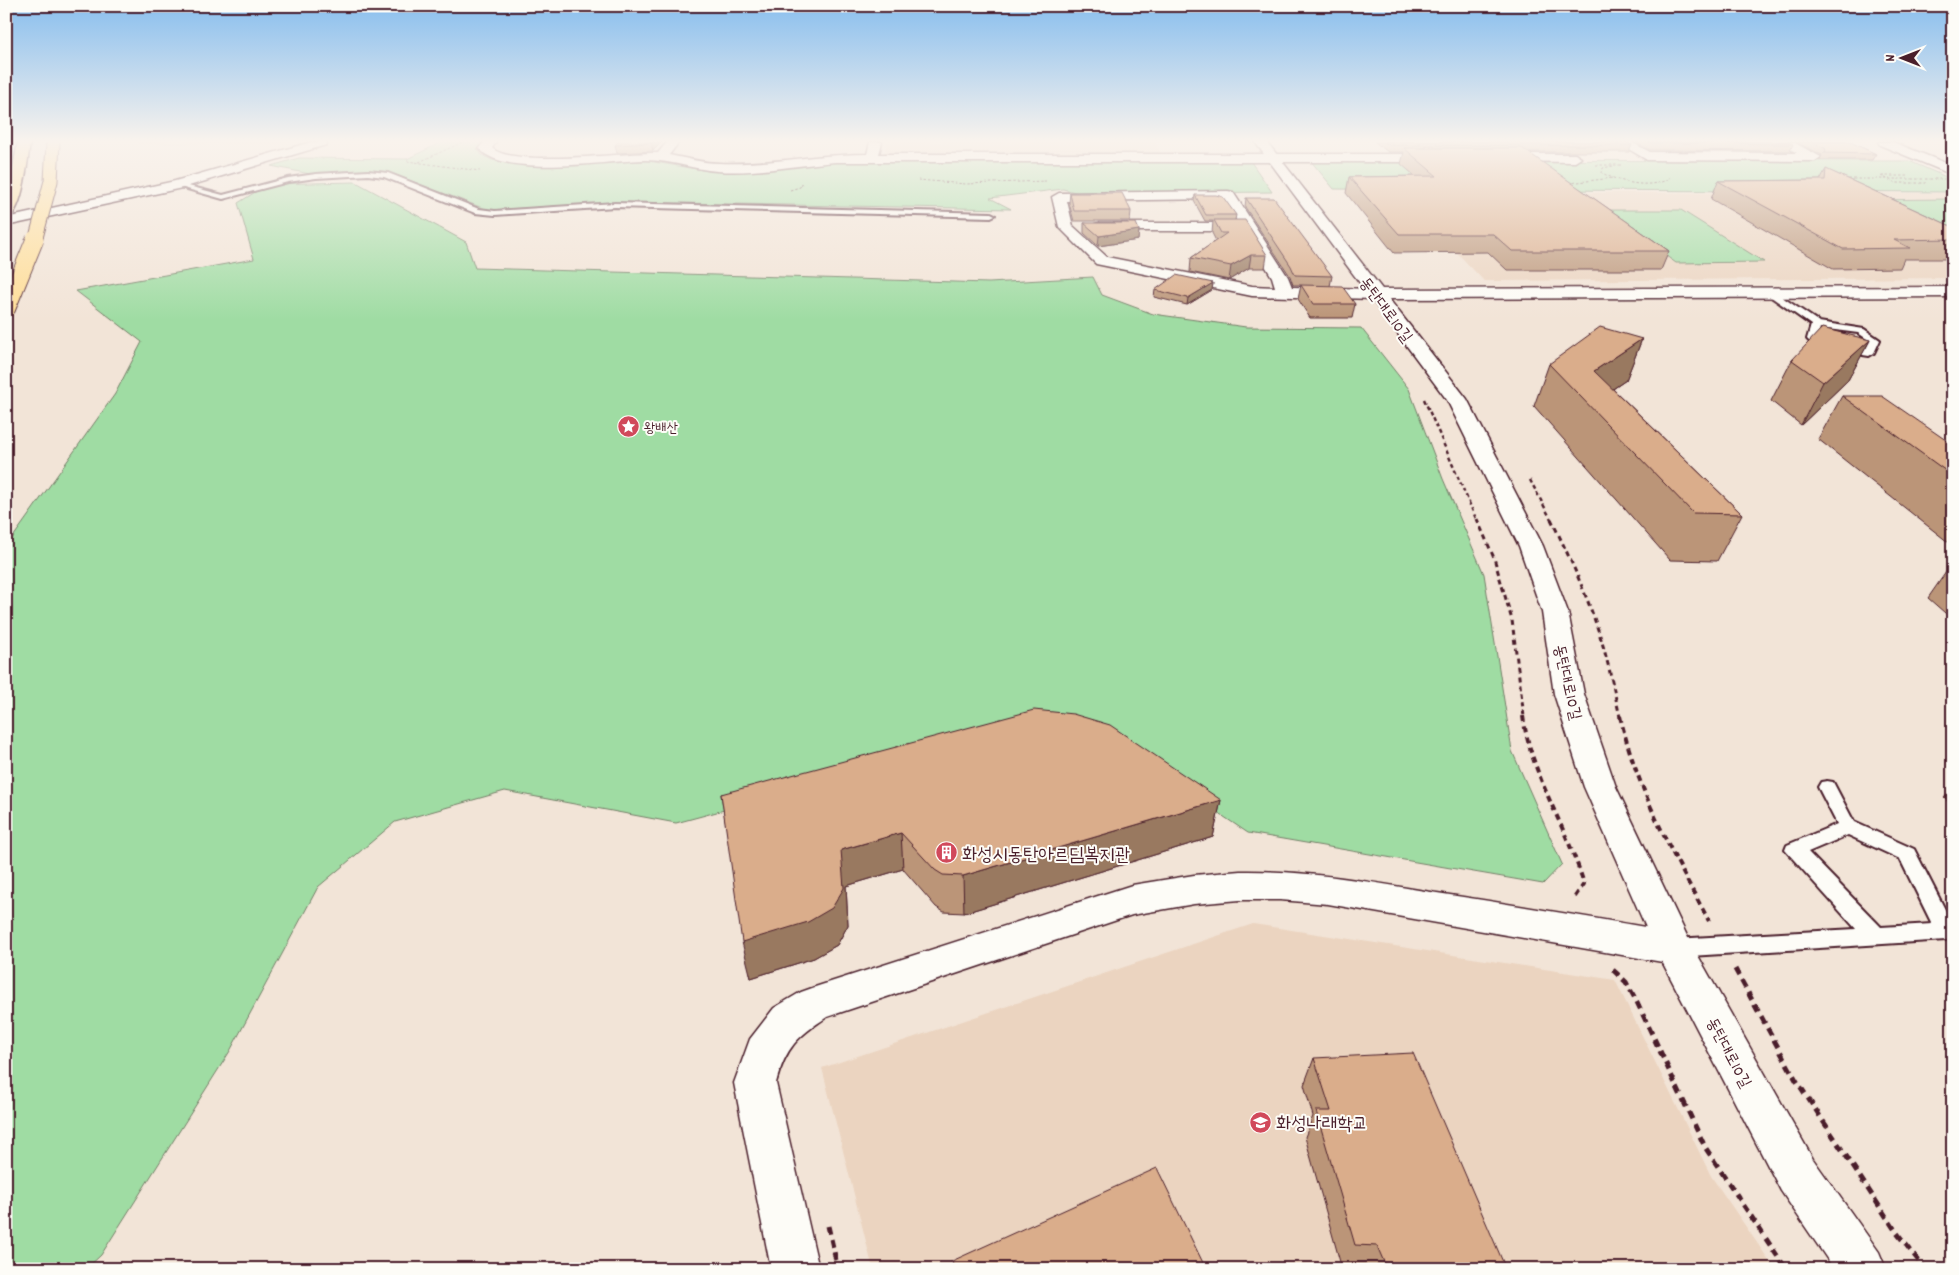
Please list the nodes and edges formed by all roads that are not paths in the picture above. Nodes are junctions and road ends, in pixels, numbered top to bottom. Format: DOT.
graph roads {
  1 [pos="11,202"];
  2 [pos="46,202"];
  3 [pos="100,202"];
  4 [pos="453,202"];
  5 [pos="1061,202"];
  6 [pos="1232,202"];
  7 [pos="1310,202"];
  8 [pos="6,215"];
  9 [pos="992,215"];
  10 [pos="6,222"];
  11 [pos="1066,227"];
  12 [pos="1249,227"];
  13 [pos="1285,292"];
  14 [pos="1770,292"];
  15 [pos="1953,292"];
  16 [pos="1376,294"];
  17 [pos="6,310"];
  18 [pos="1816,324"];
  19 [pos="1827,787"];
  20 [pos="1848,827"];
  21 [pos="1876,935"];
  22 [pos="1674,948"];
  23 [pos="795,1269"];
  24 [pos="1862,1269"];
  1 -- 8 [label="highway"];
  2 -- 17 [label="highway, bridge"];
  3 -- 10 [label="street"];
  4 -- 9 [label="lane"];
  5 -- 11 [label="street"];
  6 -- 12 [label="street"];
  7 -- 16 [label="street, 동탄대로10길"];
  11 -- 12 [label="street"];
  11 -- 13 [label="street"];
  12 -- 13 [label="street"];
  13 -- 16 [label="street"];
  14 -- 15 [label="street"];
  14 -- 16 [label="street"];
  14 -- 18 [label="lane"];
  16 -- 22 [label="street, 동탄대로10길"];
  18 -- 18 [label="lane"];
  19 -- 20 [label="lane"];
  20 -- 21 [label="lane"];
  20 -- 21 [label="lane"];
  21 -- 22 [label="lane"];
  22 -- 23 [label="street"];
  22 -- 24 [label="street, 동탄대로10길"];
}
